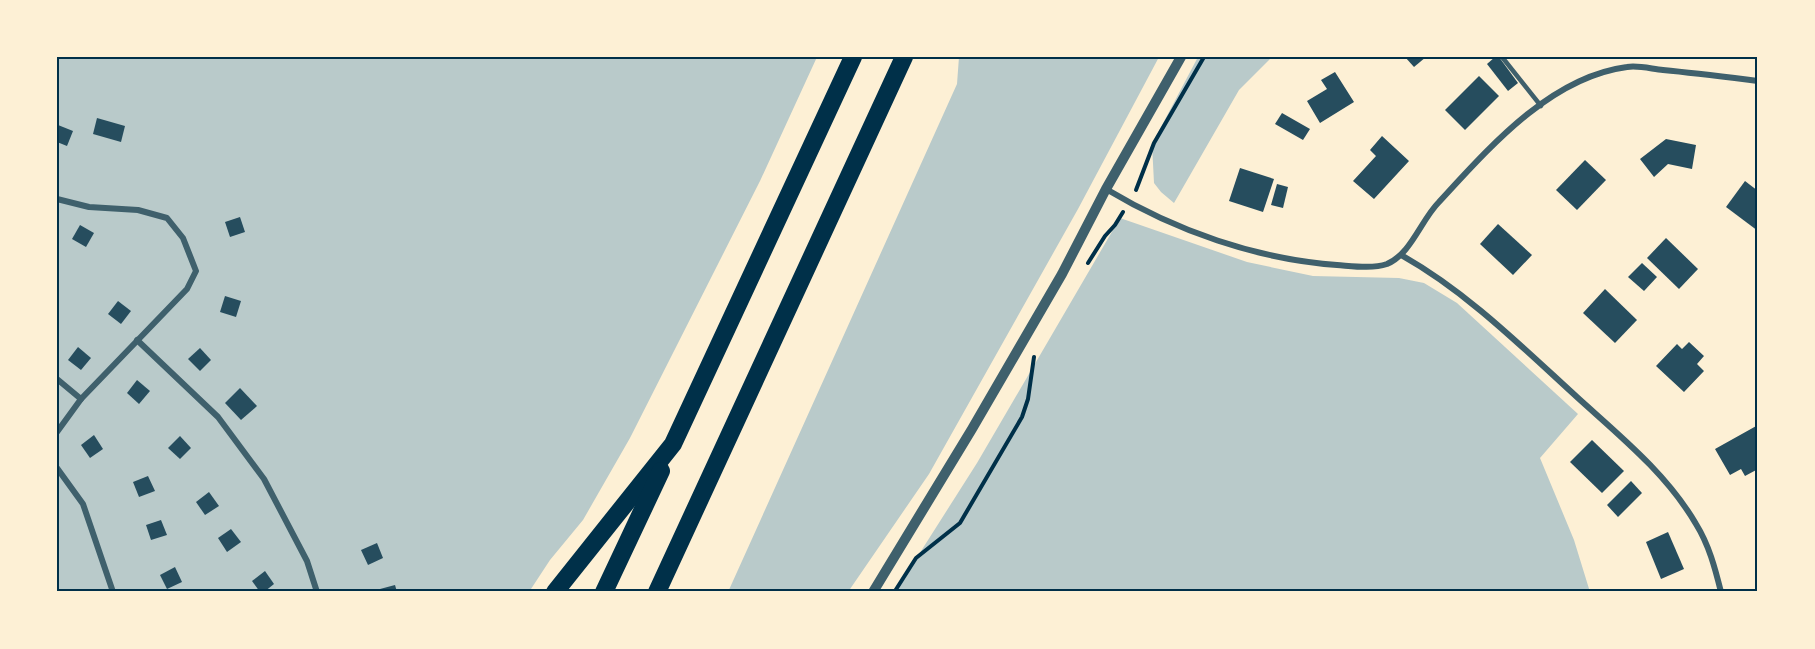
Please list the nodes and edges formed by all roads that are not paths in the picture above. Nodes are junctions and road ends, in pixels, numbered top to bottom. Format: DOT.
graph roads {
  1 [pos="853,57"];
  2 [pos="904,57"];
  3 [pos="1181,57"];
  4 [pos="1502,57"];
  5 [pos="1758,81"];
  6 [pos="1541,106"];
  7 [pos="1106,189"];
  8 [pos="57,199"];
  9 [pos="1401,255"];
  10 [pos="137,340"];
  11 [pos="57,380"];
  12 [pos="81,399"];
  13 [pos="57,432"];
  14 [pos="673,444"];
  15 [pos="57,468"];
  16 [pos="113,592"];
  17 [pos="317,592"];
  18 [pos="555,592"];
  19 [pos="604,592"];
  20 [pos="657,592"];
  21 [pos="873,592"];
  22 [pos="1721,592"];
  1 -- 14 [label="highway"];
  2 -- 20 [label="highway"];
  3 -- 7 [label="street"];
  4 -- 6 [label="lane"];
  5 -- 6 [label="street"];
  6 -- 9 [label="street"];
  7 -- 9 [label="street"];
  7 -- 21 [label="street"];
  8 -- 10 [label="street"];
  9 -- 22 [label="street"];
  10 -- 12 [label="street"];
  10 -- 17 [label="street"];
  11 -- 12 [label="street"];
  12 -- 13 [label="street"];
  14 -- 18 [label="highway"];
  14 -- 19 [label="highway"];
  15 -- 16 [label="street"];
}
